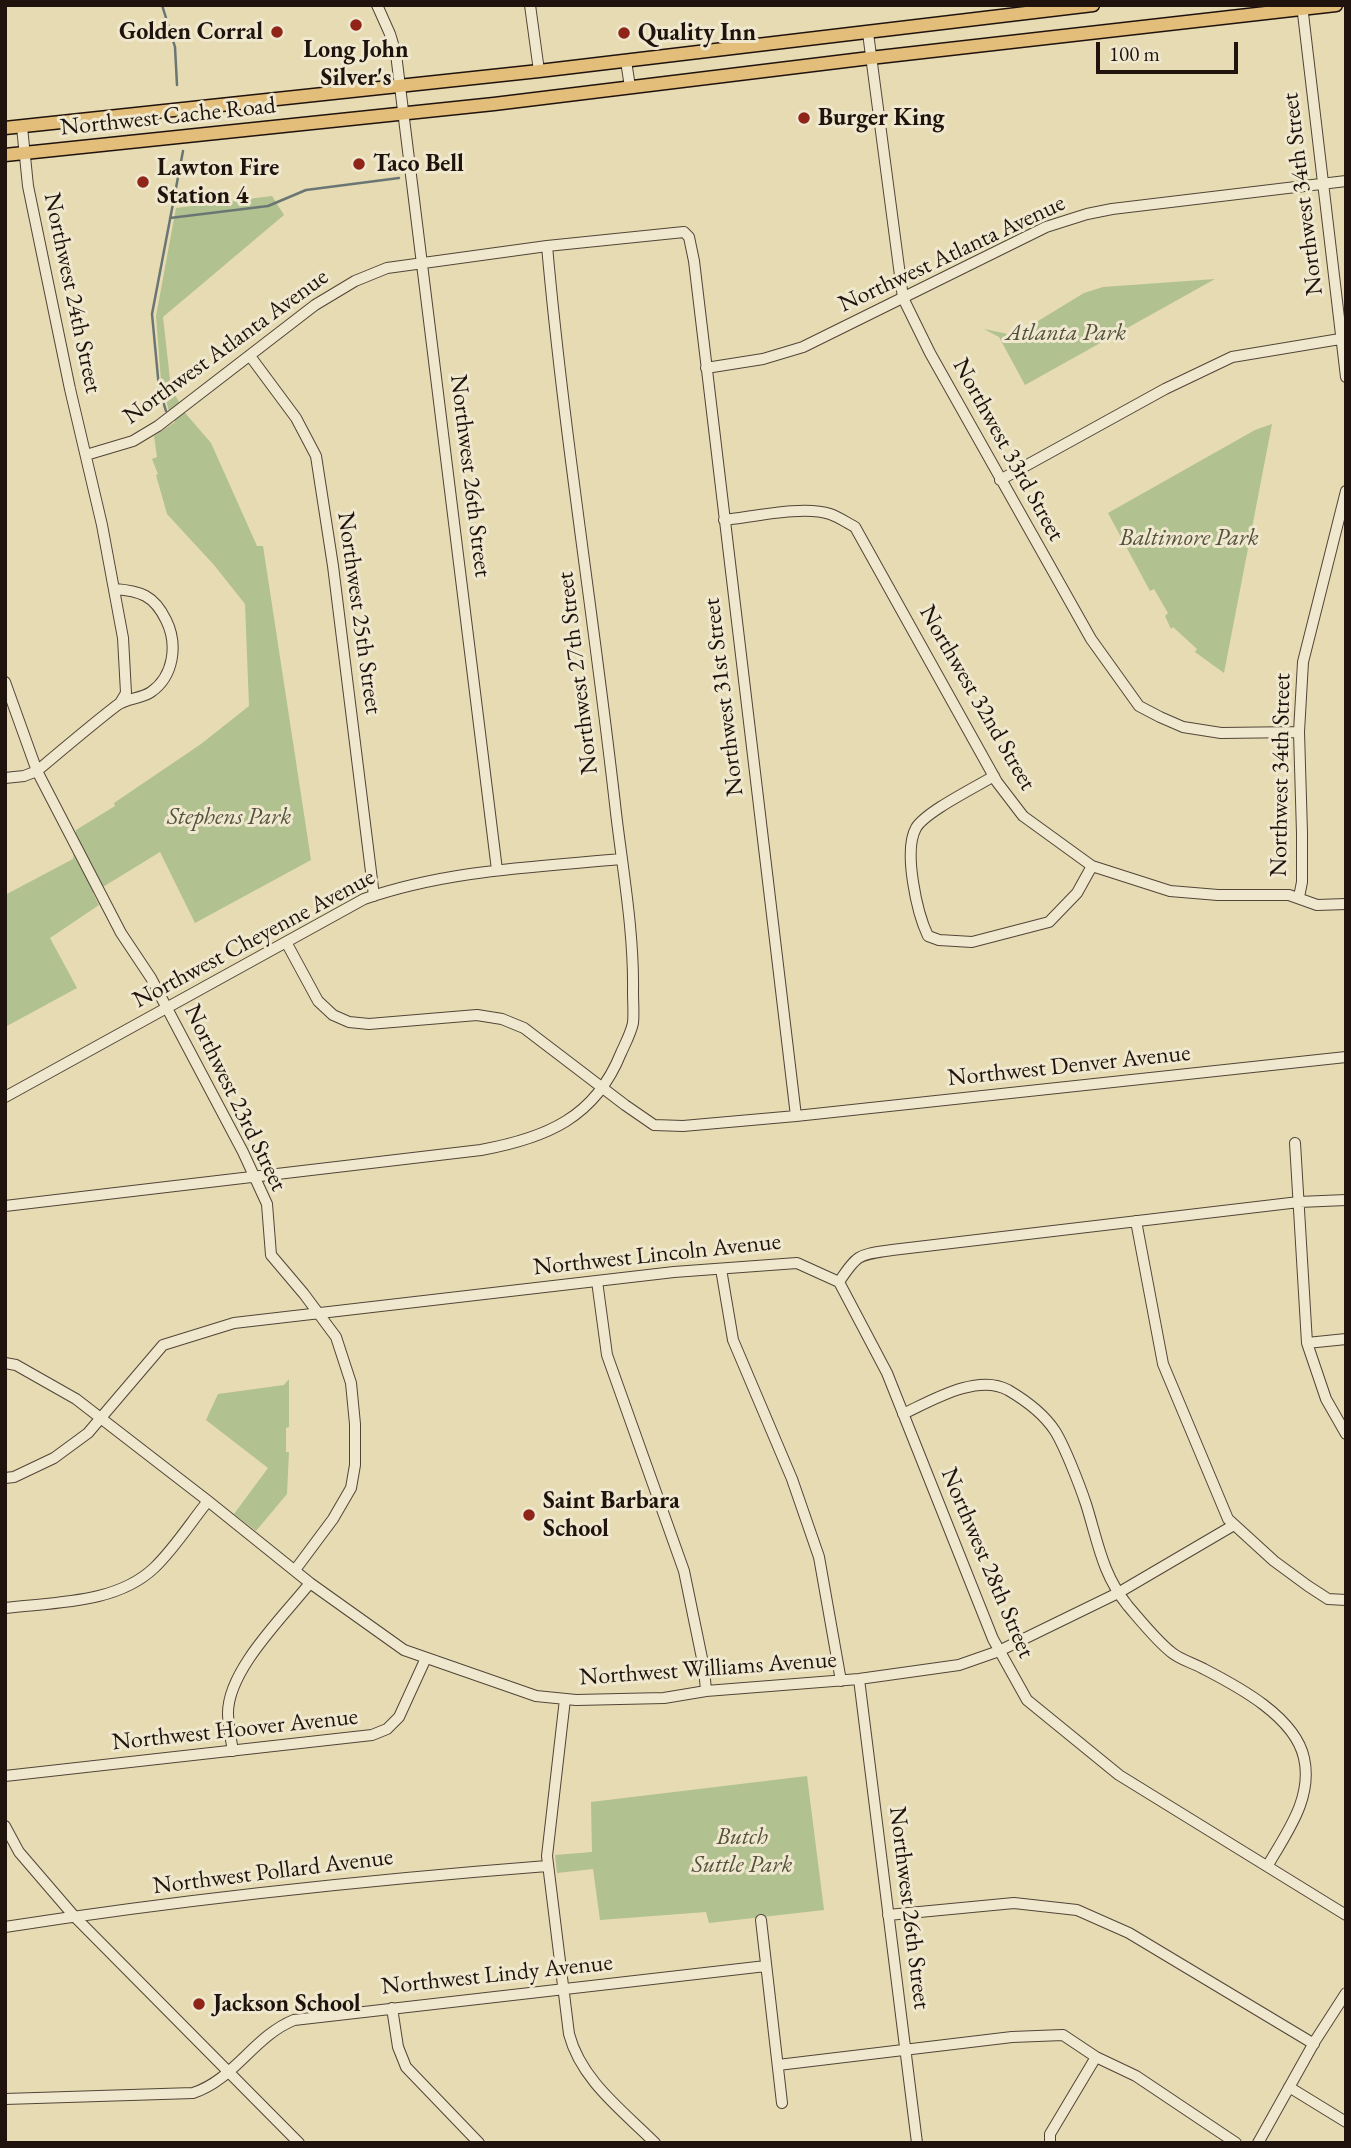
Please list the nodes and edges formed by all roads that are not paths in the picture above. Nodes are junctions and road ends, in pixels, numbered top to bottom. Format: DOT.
graph roads {
  1 [pos="377,5"];
  2 [pos="530,5"];
  3 [pos="1093,5"];
  4 [pos="1336,5"];
  5 [pos="1303,7"];
  6 [pos="868,33"];
  7 [pos="870,58"];
  8 [pos="626,61"];
  9 [pos="539,71"];
  10 [pos="400,86"];
  11 [pos="630,87"];
  12 [pos="403,114"];
  13 [pos="22,127"];
  14 [pos="5,128"];
  15 [pos="23,153"];
  16 [pos="5,155"];
  17 [pos="1346,181"];
  18 [pos="1323,184"];
  19 [pos="680,232"];
  20 [pos="547,246"];
  21 [pos="422,263"];
  22 [pos="902,298"];
  23 [pos="1343,338"];
  24 [pos="250,356"];
  25 [pos="706,368"];
  26 [pos="1346,377"];
  27 [pos="86,455"];
  28 [pos="1000,480"];
  29 [pos="1346,491"];
  30 [pos="724,520"];
  31 [pos="115,589"];
  32 [pos="5,682"];
  33 [pos="120,703"];
  34 [pos="1299,732"];
  35 [pos="37,771"];
  36 [pos="993,776"];
  37 [pos="5,778"];
  38 [pos="621,859"];
  39 [pos="1092,866"];
  40 [pos="497,870"];
  41 [pos="374,896"];
  42 [pos="1299,897"];
  43 [pos="1346,904"];
  44 [pos="286,942"];
  45 [pos="167,1008"];
  46 [pos="1346,1057"];
  47 [pos="602,1088"];
  48 [pos="5,1097"];
  49 [pos="796,1116"];
  50 [pos="1295,1143"];
  51 [pos="255,1177"];
  52 [pos="1346,1200"];
  53 [pos="1299,1202"];
  54 [pos="5,1206"];
  55 [pos="1136,1221"];
  56 [pos="721,1269"];
  57 [pos="597,1281"];
  58 [pos="839,1282"];
  59 [pos="318,1313"];
  60 [pos="1346,1339"];
  61 [pos="1307,1343"];
  62 [pos="5,1363"];
  63 [pos="903,1414"];
  64 [pos="101,1418"];
  65 [pos="1346,1434"];
  66 [pos="5,1478"];
  67 [pos="208,1501"];
  68 [pos="1234,1525"];
  69 [pos="295,1570"];
  70 [pos="310,1584"];
  71 [pos="1118,1594"];
  72 [pos="1346,1600"];
  73 [pos="5,1608"];
  74 [pos="999,1651"];
  75 [pos="426,1658"];
  76 [pos="859,1679"];
  77 [pos="841,1681"];
  78 [pos="706,1691"];
  79 [pos="565,1699"];
  80 [pos="233,1751"];
  81 [pos="5,1776"];
  82 [pos="5,1826"];
  83 [pos="1268,1865"];
  84 [pos="547,1866"];
  85 [pos="888,1915"];
  86 [pos="1346,1915"];
  87 [pos="74,1916"];
  88 [pos="761,1920"];
  89 [pos="5,1927"];
  90 [pos="766,1966"];
  91 [pos="562,1989"];
  92 [pos="1346,1993"];
  93 [pos="392,2008"];
  94 [pos="1314,2045"];
  95 [pos="905,2049"];
  96 [pos="1096,2057"];
  97 [pos="778,2064"];
  98 [pos="229,2071"];
  99 [pos="1289,2087"];
  100 [pos="5,2099"];
  101 [pos="782,2103"];
  102 [pos="1346,2122"];
  103 [pos="299,2143"];
  104 [pos="479,2143"];
  105 [pos="655,2143"];
  106 [pos="917,2143"];
  107 [pos="1050,2143"];
  108 [pos="1236,2143"];
  109 [pos="1258,2143"];
  1 -- 10 [label="street, Northwest 26th Street"];
  2 -- 9 [label="street"];
  3 -- 6 [label="main road, Northwest Cache Road"];
  4 -- 5 [label="main road, Northwest Cache Road"];
  5 -- 7 [label="main road, Northwest Cache Road"];
  5 -- 18 [label="street, Northwest 34th Street"];
  6 -- 7 [label="street, Northwest 33rd Street"];
  6 -- 8 [label="main road, Northwest Cache Road"];
  7 -- 11 [label="main road, Northwest Cache Road"];
  7 -- 22 [label="street, Northwest 33rd Street"];
  8 -- 9 [label="main road, Northwest Cache Road"];
  8 -- 11 [label="street"];
  9 -- 10 [label="main road, Northwest Cache Road"];
  10 -- 12 [label="street, Northwest 26th Street"];
  10 -- 13 [label="main road, Northwest Cache Road"];
  11 -- 12 [label="main road, Northwest Cache Road"];
  12 -- 15 [label="main road, Northwest Cache Road"];
  12 -- 21 [label="street, Northwest 26th Street"];
  13 -- 14 [label="main road, Northwest Cache Road"];
  13 -- 15 [label="street, Northwest 24th Street"];
  15 -- 16 [label="main road, Northwest Cache Road"];
  15 -- 27 [label="street, Northwest 24th Street"];
  17 -- 18 [label="street, Northwest Atlanta Avenue"];
  18 -- 22 [label="street, Northwest Atlanta Avenue"];
  18 -- 23 [label="street, Northwest 34th Street"];
  19 -- 20 [label="street, Northwest Atlanta Avenue"];
  19 -- 25 [label="street, Northwest 31st Street"];
  20 -- 21 [label="street, Northwest Atlanta Avenue"];
  20 -- 38 [label="street, Northwest 27th Street"];
  21 -- 24 [label="street, Northwest Atlanta Avenue"];
  21 -- 40 [label="street, Northwest 26th Street"];
  22 -- 25 [label="street, Northwest Atlanta Avenue"];
  22 -- 28 [label="street, Northwest 33rd Street"];
  23 -- 26 [label="street, Northwest 34th Street"];
  23 -- 28 [label="street"];
  24 -- 27 [label="street, Northwest Atlanta Avenue"];
  24 -- 41 [label="street, Northwest 25th Street"];
  25 -- 30 [label="street, Northwest 31st Street"];
  27 -- 31 [label="street, Northwest 24th Street"];
  28 -- 34 [label="street, Northwest 33rd Street"];
  29 -- 34 [label="street, Northwest 34th Street"];
  30 -- 36 [label="street, Northwest 32nd Street"];
  30 -- 49 [label="street, Northwest 31st Street"];
  31 -- 33 [label="street, Northwest 24th Street"];
  31 -- 33 [label="street"];
  32 -- 35 [label="street, Northwest 23rd Street"];
  33 -- 35 [label="street"];
  34 -- 42 [label="street, Northwest 34th Street"];
  35 -- 37 [label="street"];
  35 -- 45 [label="street, Northwest 23rd Street"];
  36 -- 39 [label="street, Northwest 32nd Street"];
  36 -- 39 [label="street"];
  38 -- 40 [label="street, Northwest Cheyenne Avenue"];
  38 -- 47 [label="street, Northwest 27th Street"];
  39 -- 42 [label="street, Northwest 32nd Street"];
  40 -- 41 [label="street, Northwest Cheyenne Avenue"];
  41 -- 44 [label="street, Northwest Cheyenne Avenue"];
  42 -- 43 [label="street, Northwest 32nd Street"];
  44 -- 45 [label="street, Northwest Cheyenne Avenue"];
  44 -- 47 [label="street"];
  45 -- 48 [label="street, Northwest Cheyenne Avenue"];
  45 -- 51 [label="street, Northwest 23rd Street"];
  46 -- 49 [label="street, Northwest Denver Avenue"];
  47 -- 49 [label="street"];
  47 -- 51 [label="street"];
  50 -- 53 [label="street"];
  51 -- 54 [label="street"];
  51 -- 59 [label="street, Northwest 23rd Street"];
  52 -- 53 [label="street"];
  53 -- 55 [label="street"];
  53 -- 61 [label="street"];
  55 -- 58 [label="street"];
  55 -- 68 [label="street"];
  56 -- 57 [label="street, Northwest Lincoln Avenue"];
  56 -- 58 [label="street, Northwest Lincoln Avenue"];
  56 -- 77 [label="street"];
  57 -- 59 [label="street, Northwest Lincoln Avenue"];
  57 -- 78 [label="street"];
  58 -- 63 [label="street, Northwest 28th Street"];
  59 -- 64 [label="street, Northwest Lincoln Avenue"];
  59 -- 69 [label="street, Northwest 23rd Street"];
  60 -- 61 [label="street"];
  61 -- 65 [label="street"];
  62 -- 64 [label="street"];
  63 -- 71 [label="street"];
  63 -- 74 [label="street, Northwest 28th Street"];
  64 -- 66 [label="street"];
  64 -- 67 [label="street, Northwest Williams Avenue"];
  67 -- 69 [label="street, Northwest Williams Avenue"];
  67 -- 73 [label="street"];
  68 -- 71 [label="street, Northwest Williams Avenue"];
  68 -- 72 [label="street"];
  69 -- 70 [label="street, Northwest Williams Avenue"];
  70 -- 75 [label="street, Northwest Williams Avenue"];
  70 -- 80 [label="street"];
  71 -- 74 [label="street, Northwest Williams Avenue"];
  71 -- 83 [label="street"];
  74 -- 76 [label="street, Northwest Williams Avenue"];
  74 -- 83 [label="street, Northwest 28th Street"];
  75 -- 79 [label="street, Northwest Williams Avenue"];
  75 -- 80 [label="street, Northwest Hoover Avenue"];
  76 -- 77 [label="street, Northwest Williams Avenue"];
  76 -- 85 [label="street, Northwest 26th Street"];
  77 -- 78 [label="street, Northwest Williams Avenue"];
  78 -- 79 [label="street, Northwest Williams Avenue"];
  79 -- 84 [label="street"];
  80 -- 81 [label="street, Northwest Hoover Avenue"];
  82 -- 87 [label="street"];
  83 -- 86 [label="street, Northwest 28th Street"];
  84 -- 87 [label="street, Northwest Pollard Avenue"];
  84 -- 91 [label="street"];
  85 -- 94 [label="street"];
  85 -- 95 [label="street, Northwest 26th Street"];
  87 -- 89 [label="street, Northwest Pollard Avenue"];
  87 -- 98 [label="street"];
  88 -- 90 [label="street"];
  90 -- 91 [label="street, Northwest Lindy Avenue"];
  90 -- 97 [label="street"];
  91 -- 93 [label="street, Northwest Lindy Avenue"];
  91 -- 105 [label="street"];
  92 -- 94 [label="street"];
  93 -- 98 [label="street, Northwest Lindy Avenue"];
  93 -- 104 [label="street"];
  94 -- 99 [label="street"];
  95 -- 96 [label="street"];
  95 -- 97 [label="street"];
  95 -- 106 [label="street, Northwest 26th Street"];
  96 -- 107 [label="street"];
  96 -- 108 [label="street"];
  97 -- 101 [label="street"];
  98 -- 100 [label="street, Northwest Lindy Avenue"];
  98 -- 103 [label="street"];
  99 -- 102 [label="street"];
  99 -- 109 [label="street"];
}
